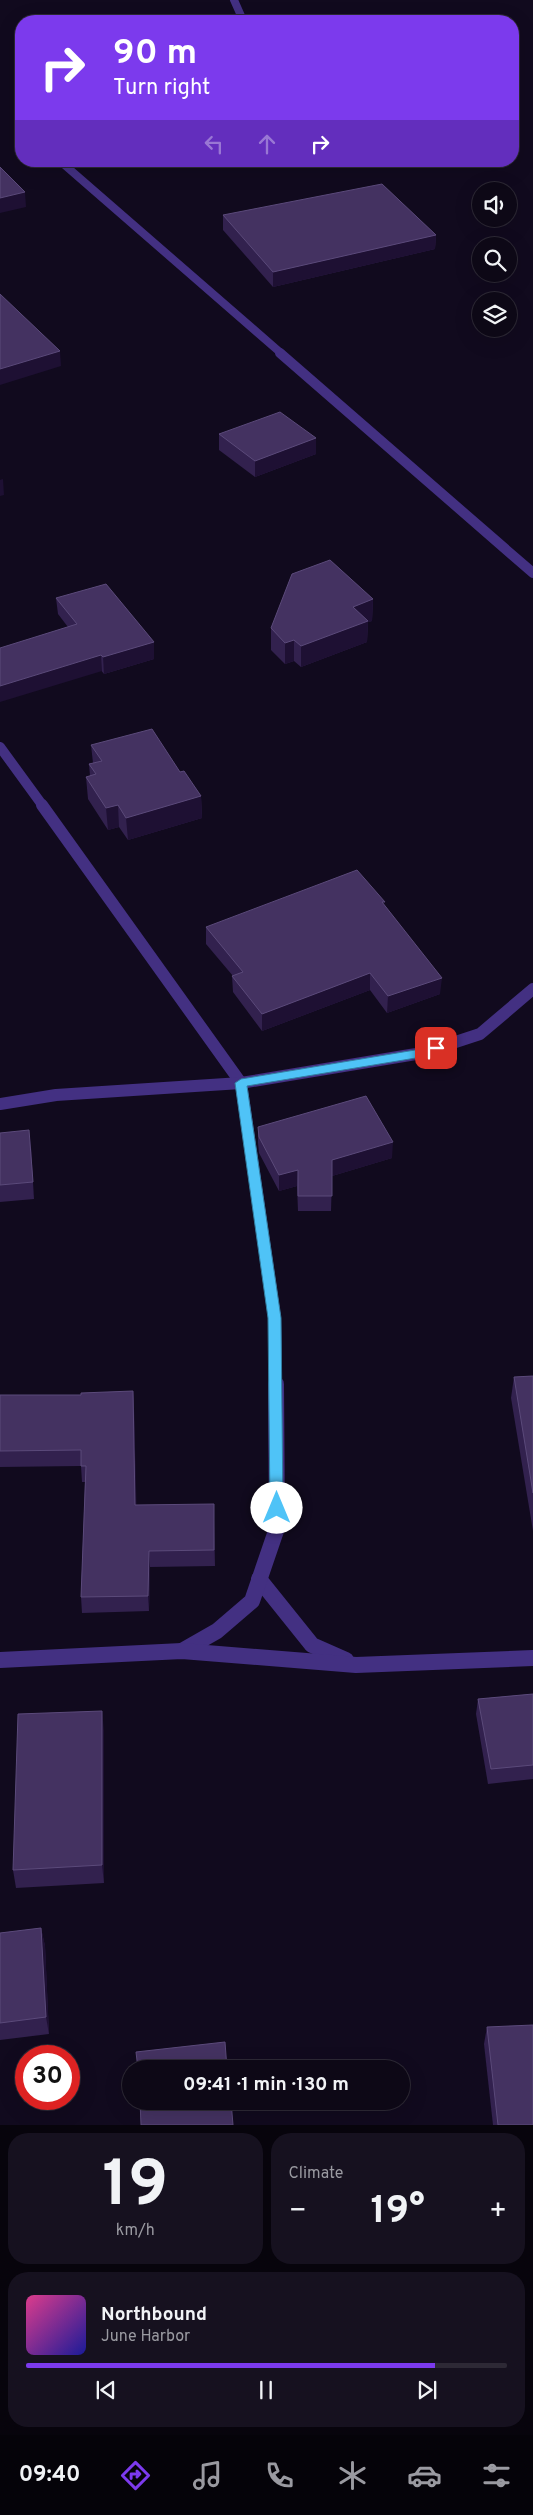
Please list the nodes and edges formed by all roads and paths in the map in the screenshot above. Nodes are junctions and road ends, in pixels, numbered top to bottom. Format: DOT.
graph roads {
  1 [pos="234,0"];
  2 [pos="241,15"];
  3 [pos="67,167"];
  4 [pos="533,573"];
  5 [pos="0,747"];
  6 [pos="533,989"];
  7 [pos="241,1083"];
  8 [pos="0,1104"];
  9 [pos="259,1578"];
  10 [pos="182,1651"];
  11 [pos="533,1658"];
  12 [pos="0,1660"];
  13 [pos="356,1665"];
  1 -- 2 [label="street"];
  3 -- 4 [label="street"];
  5 -- 7 [label="street"];
  6 -- 7 [label="street"];
  7 -- 8 [label="street"];
  7 -- 9 [label="street"];
  9 -- 10 [label="street"];
  9 -- 13 [label="street"];
  10 -- 12 [label="street"];
  10 -- 13 [label="street"];
  11 -- 13 [label="street"];
}
